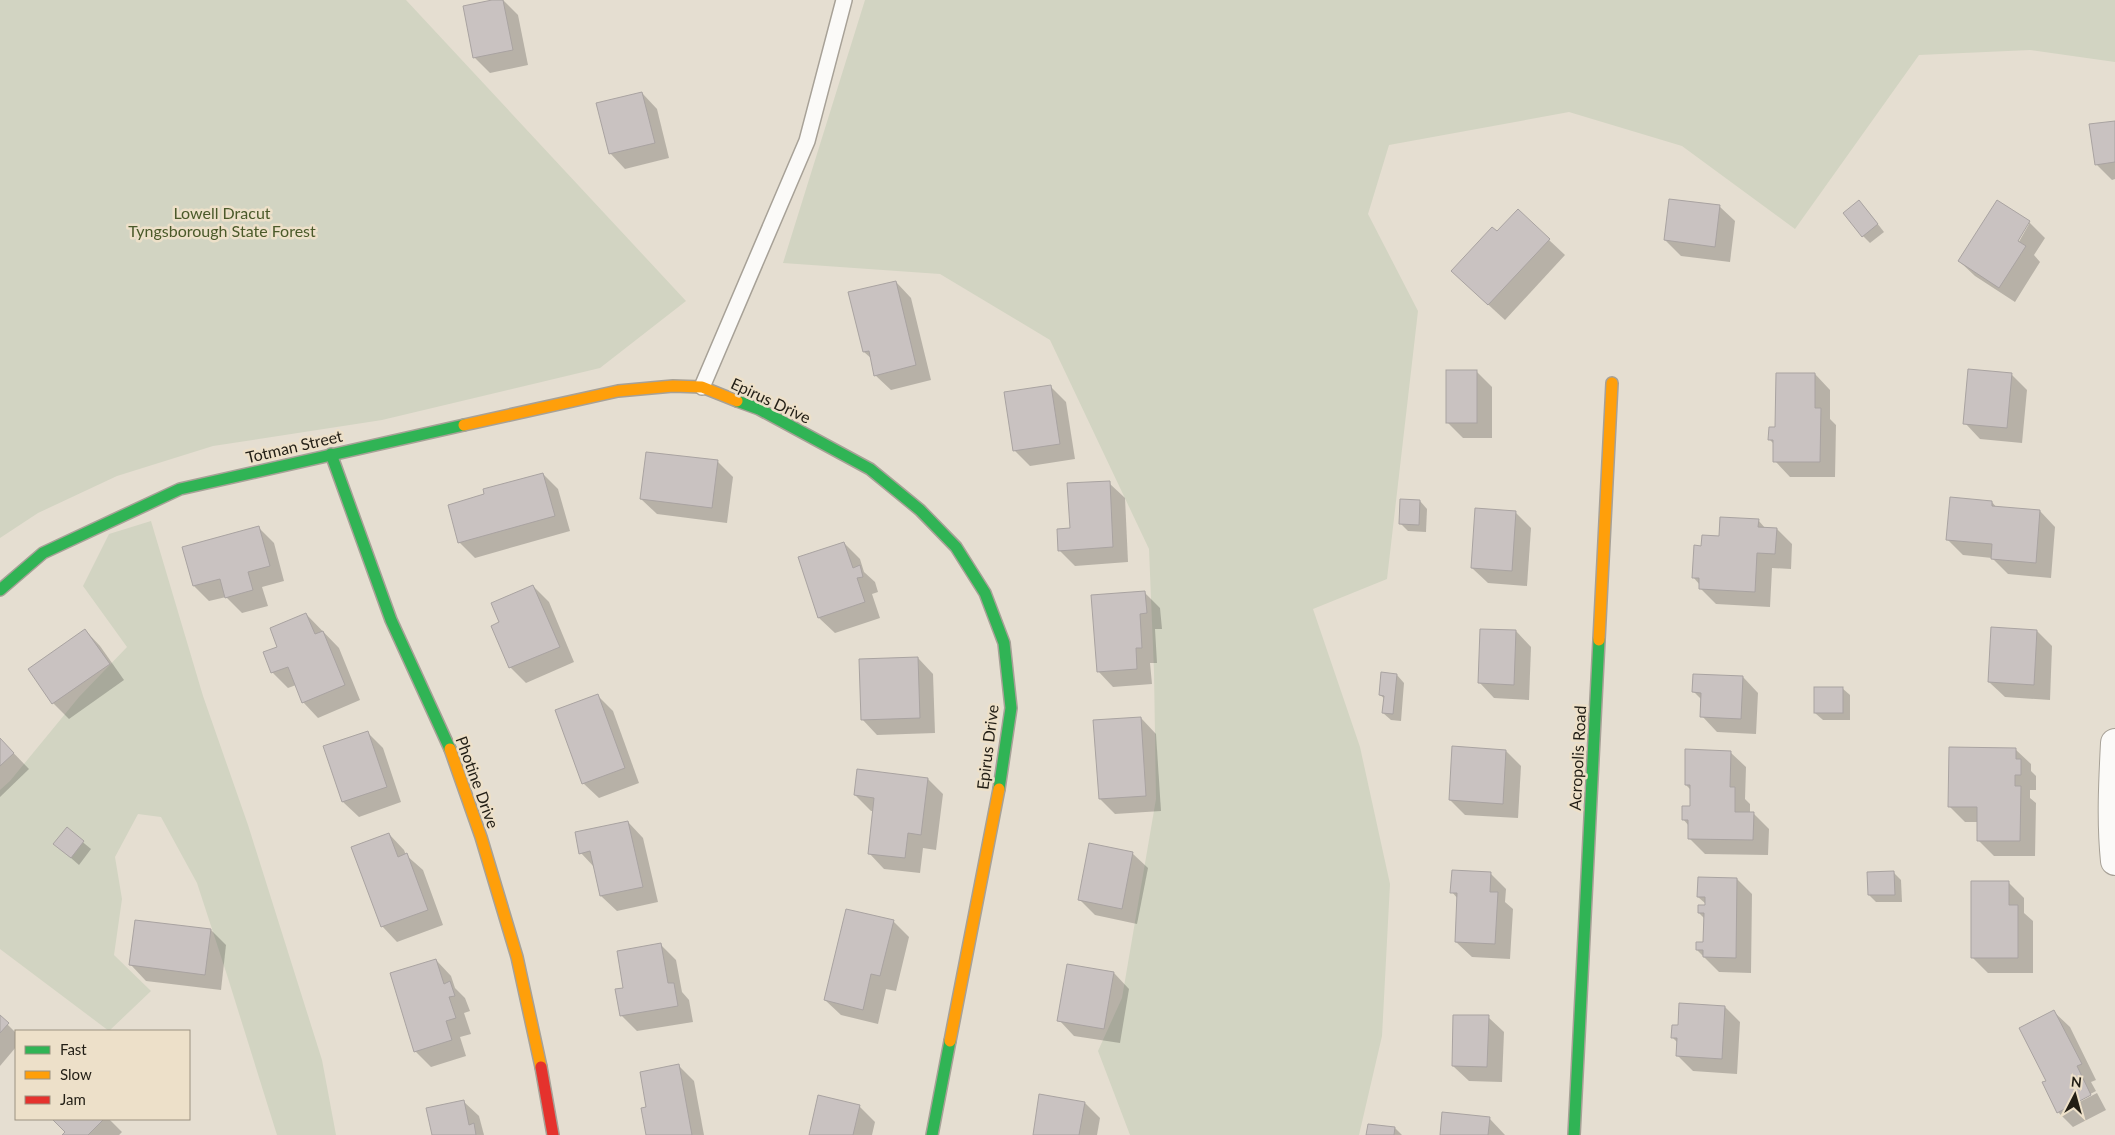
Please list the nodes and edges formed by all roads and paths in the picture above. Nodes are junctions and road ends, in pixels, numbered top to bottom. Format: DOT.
graph roads {
  1 [pos="844,0"];
  2 [pos="1612,383"];
  3 [pos="702,387"];
  4 [pos="618,391"];
  5 [pos="330,454"];
  6 [pos="0,590"];
  7 [pos="2115,743"];
  8 [pos="2115,861"];
  9 [pos="553,1135"];
  10 [pos="932,1135"];
  11 [pos="1574,1135"];
  1 -- 3 [label="lane"];
  2 -- 11 [label="street, Acropolis Road"];
  3 -- 4 [label="street, Epirus Drive"];
  3 -- 10 [label="street, Epirus Drive"];
  4 -- 5 [label="street, Totman Street"];
  5 -- 6 [label="street, Totman Street"];
  5 -- 9 [label="street, Photine Drive"];
  7 -- 8 [label="street"];
}
